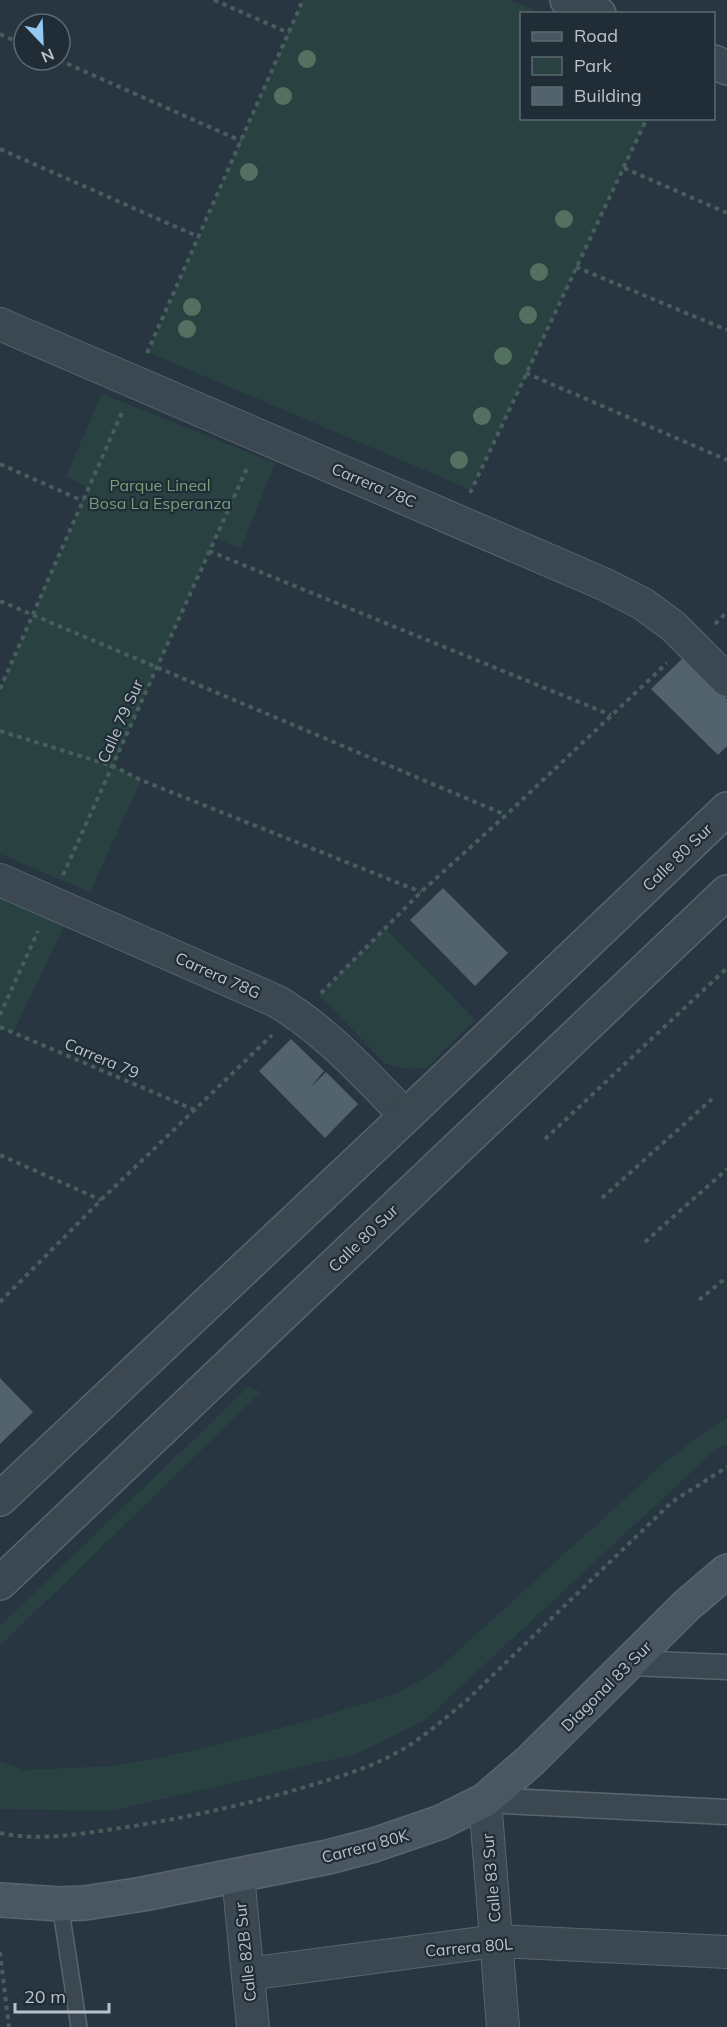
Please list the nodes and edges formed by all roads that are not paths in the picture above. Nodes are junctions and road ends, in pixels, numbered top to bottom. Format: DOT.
graph roads {
  1 [pos="567,0"];
  2 [pos="594,12"];
  3 [pos="0,324"];
  4 [pos="727,680"];
  5 [pos="727,809"];
  6 [pos="0,880"];
  7 [pos="727,892"];
  8 [pos="406,1116"];
  9 [pos="0,1499"];
  10 [pos="727,1571"];
  11 [pos="0,1583"];
  12 [pos="629,1663"];
  13 [pos="727,1667"];
  14 [pos="485,1800"];
  15 [pos="727,1812"];
  16 [pos="238,1876"];
  17 [pos="0,1900"];
  18 [pos="60,1904"];
  19 [pos="496,1941"];
  20 [pos="727,1952"];
  21 [pos="248,1974"];
  22 [pos="78,2027"];
  23 [pos="253,2027"];
  24 [pos="503,2027"];
  1 -- 2 [label="street"];
  3 -- 4 [label="street, Carrera 78C"];
  5 -- 8 [label="street, Calle 80 Sur"];
  6 -- 8 [label="street, Carrera 78G"];
  7 -- 11 [label="street, Calle 80 Sur"];
  8 -- 9 [label="street, Calle 80 Sur"];
  10 -- 12 [label="main road, Diagonal 83 Sur"];
  12 -- 13 [label="street"];
  12 -- 14 [label="main road, Diagonal 83 Sur"];
  14 -- 15 [label="street, Carrera 80K"];
  14 -- 16 [label="main road, Carrera 80K"];
  14 -- 19 [label="street, Calle 83 Sur"];
  16 -- 18 [label="main road, Carrera 80K"];
  16 -- 21 [label="street, Calle 82B Sur"];
  17 -- 18 [label="main road, Carrera 80K"];
  18 -- 22 [label="lane"];
  19 -- 20 [label="street, Carrera 80L"];
  19 -- 21 [label="street, Carrera 80L"];
  19 -- 24 [label="street, Calle 83 Sur"];
  21 -- 23 [label="street, Calle 82B Sur"];
}
